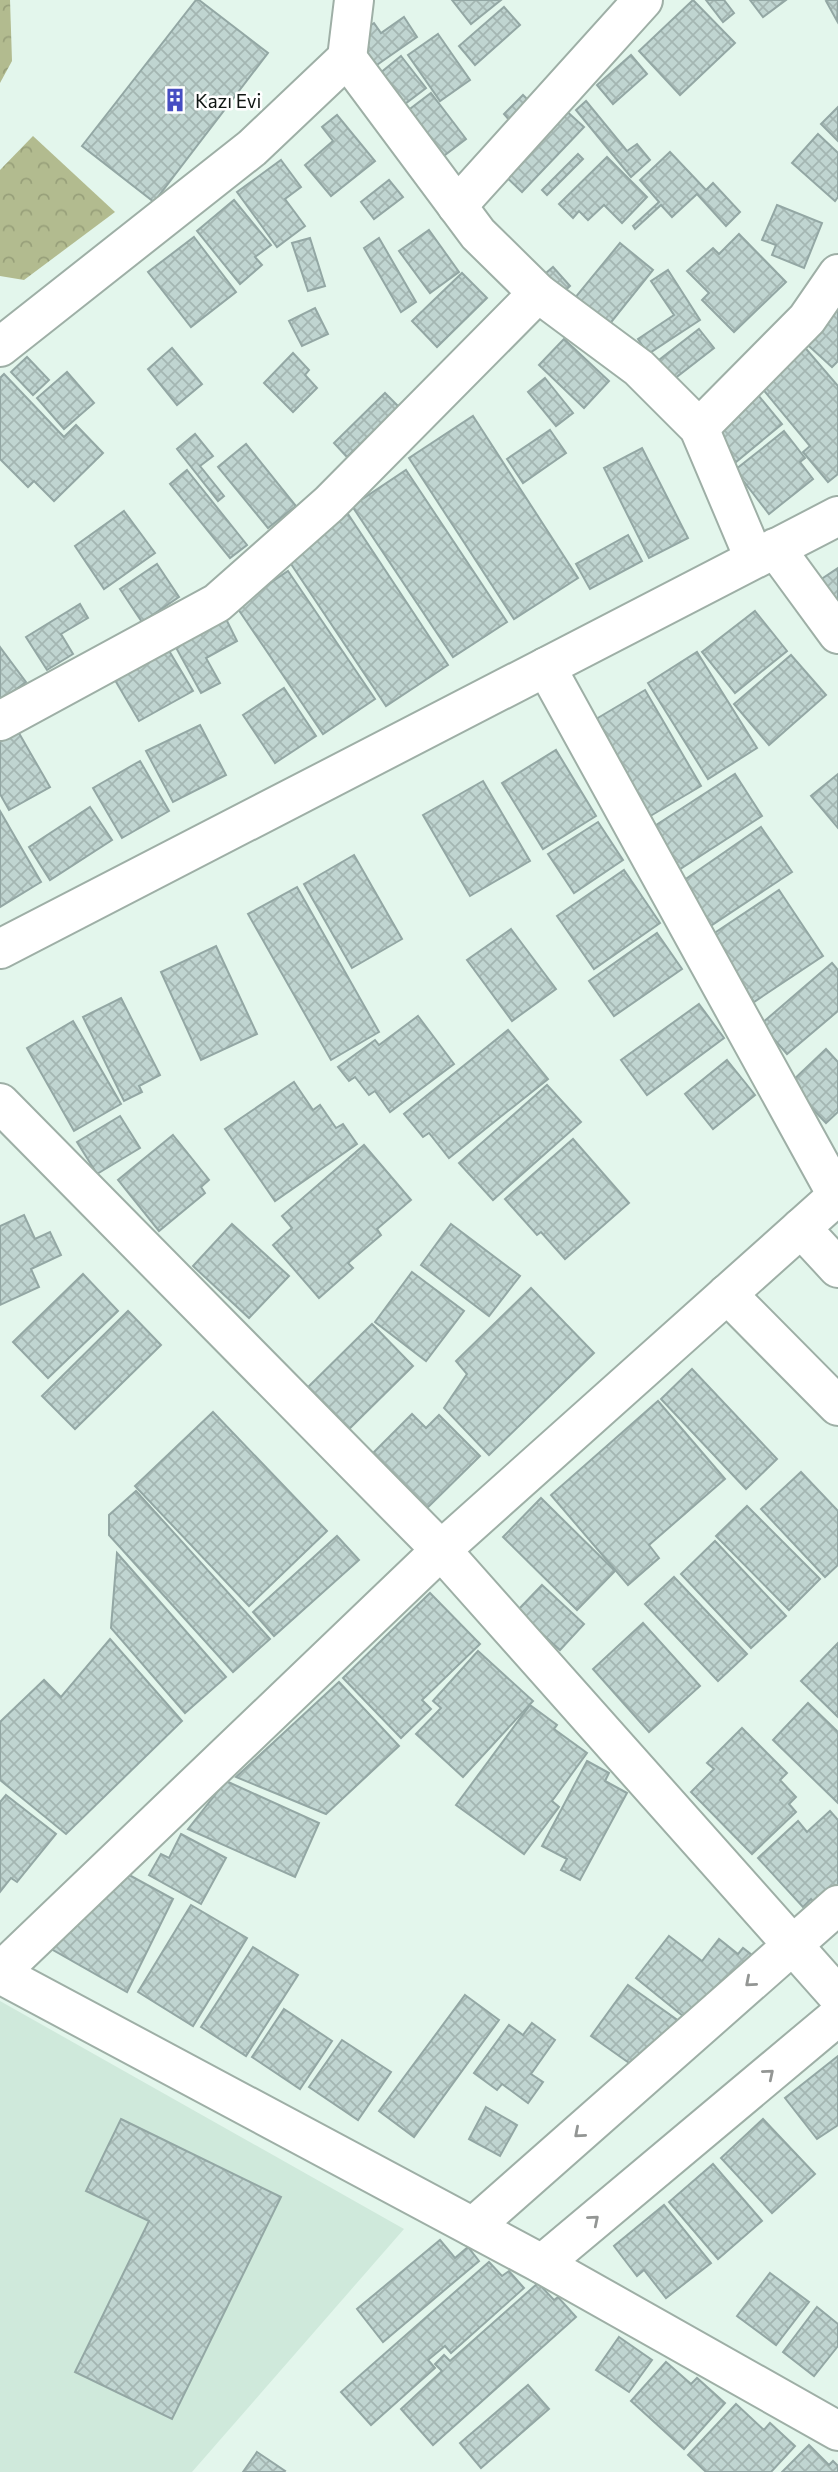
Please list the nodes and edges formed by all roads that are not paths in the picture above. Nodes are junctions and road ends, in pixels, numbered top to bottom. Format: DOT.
graph roads {
  1 [pos="354,0"];
  2 [pos="643,0"];
  3 [pos="347,58"];
  4 [pos="457,206"];
  5 [pos="838,274"];
  6 [pos="538,293"];
  7 [pos="0,347"];
  8 [pos="699,428"];
  9 [pos="838,516"];
  10 [pos="764,553"];
  11 [pos="838,634"];
  12 [pos="546,667"];
  13 [pos="0,721"];
  14 [pos="0,949"];
  15 [pos="0,1103"];
  16 [pos="838,1195"];
  17 [pos="801,1228"];
  18 [pos="838,1268"];
  19 [pos="727,1294"];
  20 [pos="838,1406"];
  21 [pos="441,1550"];
  22 [pos="838,1905"];
  23 [pos="792,1944"];
  24 [pos="0,1973"];
  25 [pos="838,1996"];
  26 [pos="838,2016"];
  27 [pos="473,2227"];
  28 [pos="542,2264"];
  29 [pos="838,2431"];
  1 -- 3 [label="street"];
  2 -- 4 [label="street"];
  3 -- 4 [label="street"];
  3 -- 7 [label="street"];
  4 -- 6 [label="street"];
  5 -- 8 [label="street"];
  6 -- 8 [label="street"];
  6 -- 13 [label="street"];
  8 -- 10 [label="street"];
  9 -- 10 [label="street"];
  10 -- 11 [label="street"];
  10 -- 12 [label="street"];
  12 -- 14 [label="street"];
  12 -- 16 [label="street"];
  15 -- 21 [label="street"];
  16 -- 17 [label="street"];
  17 -- 18 [label="street"];
  17 -- 19 [label="street"];
  19 -- 20 [label="street"];
  19 -- 21 [label="street"];
  21 -- 23 [label="street"];
  21 -- 24 [label="street"];
  22 -- 23 [label="street"];
  23 -- 25 [label="street"];
  23 -- 27 [label="street, one-way"];
  24 -- 27 [label="street"];
  28 -- 26 [label="street, one-way"];
  27 -- 28 [label="street"];
  28 -- 29 [label="street"];
}
